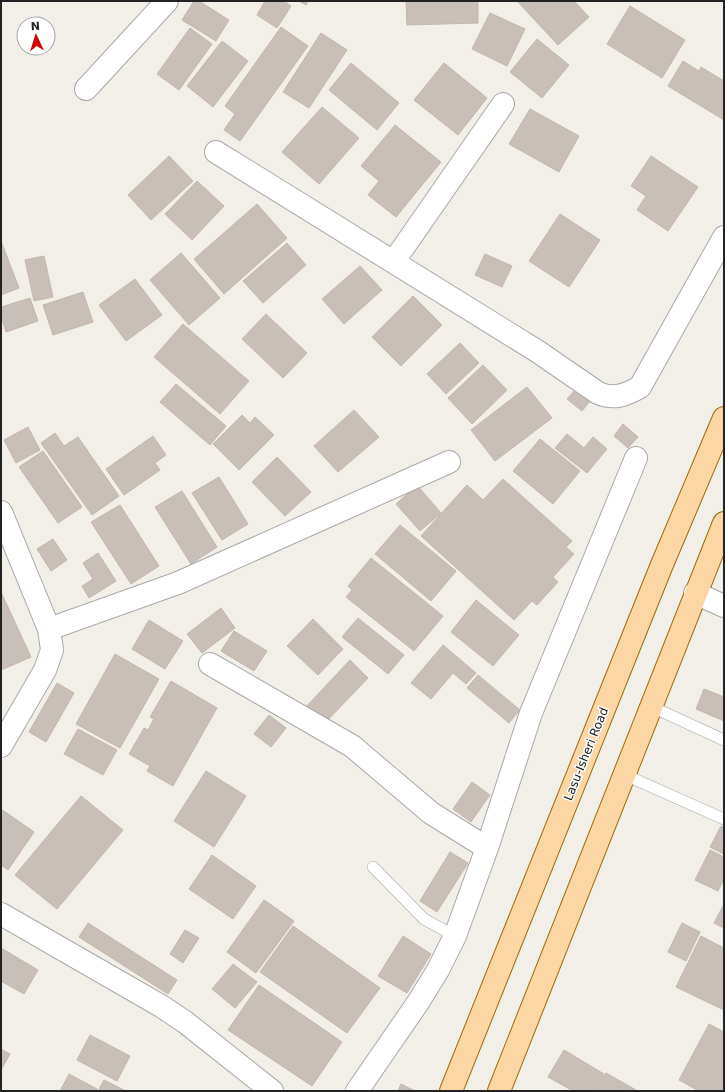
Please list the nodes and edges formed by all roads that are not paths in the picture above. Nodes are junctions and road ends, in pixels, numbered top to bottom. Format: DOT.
graph roads {
  1 [pos="167,1"];
  2 [pos="86,89"];
  3 [pos="503,104"];
  4 [pos="216,152"];
  5 [pos="724,237"];
  6 [pos="394,261"];
  7 [pos="724,418"];
  8 [pos="636,458"];
  9 [pos="449,462"];
  10 [pos="1,512"];
  11 [pos="724,523"];
  12 [pos="695,594"];
  13 [pos="724,606"];
  14 [pos="49,629"];
  15 [pos="210,664"];
  16 [pos="650,706"];
  17 [pos="724,740"];
  18 [pos="1,746"];
  19 [pos="623,774"];
  20 [pos="724,819"];
  21 [pos="487,848"];
  22 [pos="373,867"];
  23 [pos="1,914"];
  24 [pos="455,936"];
  25 [pos="503,1090"];
  26 [pos="272,1091"];
  27 [pos="357,1091"];
  28 [pos="451,1091"];
  1 -- 2 [label="street"];
  3 -- 6 [label="street"];
  4 -- 6 [label="street"];
  5 -- 6 [label="street"];
  7 -- 28 [label="main road, Lasu-Isheri Road"];
  8 -- 21 [label="street"];
  9 -- 14 [label="street"];
  10 -- 14 [label="street"];
  11 -- 12 [label="main road"];
  12 -- 13 [label="street"];
  12 -- 16 [label="main road"];
  14 -- 18 [label="street"];
  15 -- 21 [label="street"];
  16 -- 17 [label="lane"];
  16 -- 19 [label="main road"];
  19 -- 20 [label="lane"];
  19 -- 25 [label="main road"];
  21 -- 24 [label="street"];
  22 -- 24 [label="lane"];
  23 -- 26 [label="street"];
  24 -- 27 [label="street"];
}
